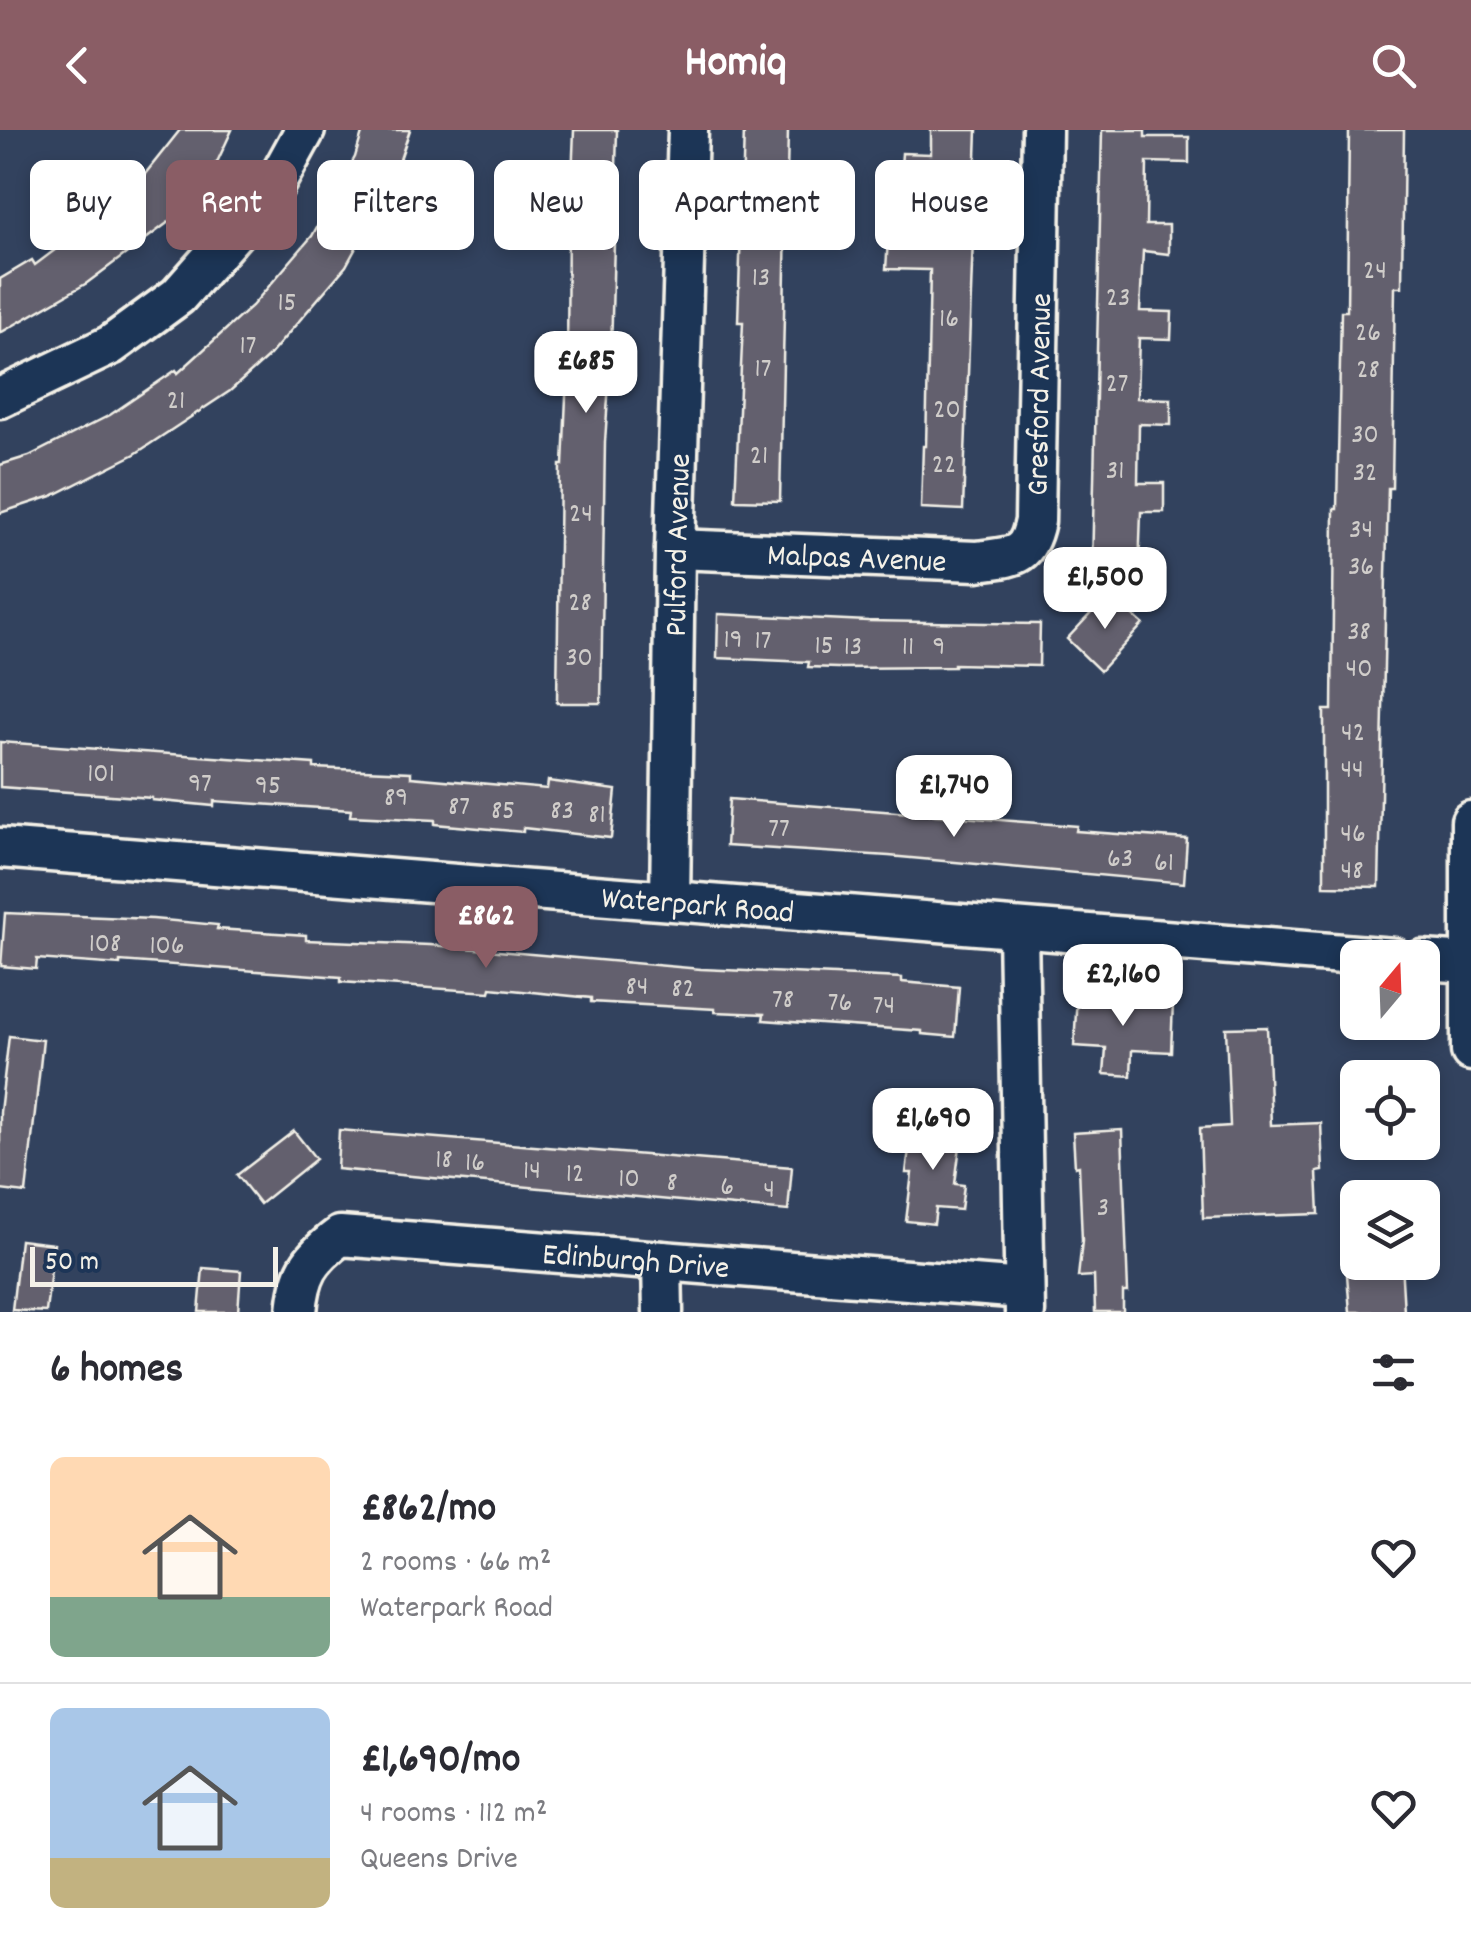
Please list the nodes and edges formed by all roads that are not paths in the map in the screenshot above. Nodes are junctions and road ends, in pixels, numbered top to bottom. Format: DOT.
graph roads {
  1 [pos="305,130"];
  2 [pos="688,130"];
  3 [pos="1042,130"];
  4 [pos="0,398"];
  5 [pos="1031,542"];
  6 [pos="675,549"];
  7 [pos="1471,821"];
  8 [pos="0,848"];
  9 [pos="670,900"];
  10 [pos="1018,930"];
  11 [pos="1340,954"];
  12 [pos="1440,961"];
  13 [pos="1470,963"];
  14 [pos="1471,1051"];
  15 [pos="662,1261"];
  16 [pos="1025,1300"];
  17 [pos="297,1312"];
  18 [pos="663,1312"];
  1 -- 4 [label="street"];
  2 -- 6 [label="street, Pulford Avenue"];
  3 -- 5 [label="street, Gresford Avenue"];
  5 -- 6 [label="street, Malpas Avenue"];
  6 -- 9 [label="street, Pulford Avenue"];
  7 -- 13 [label="street"];
  8 -- 9 [label="street, Waterpark Road"];
  9 -- 10 [label="street, Waterpark Road"];
  10 -- 11 [label="street, Waterpark Road"];
  10 -- 16 [label="street"];
  12 -- 13 [label="street"];
  13 -- 14 [label="street"];
  15 -- 16 [label="street, Edinburgh Drive"];
  15 -- 17 [label="street, Edinburgh Drive"];
  15 -- 18 [label="street"];
}
